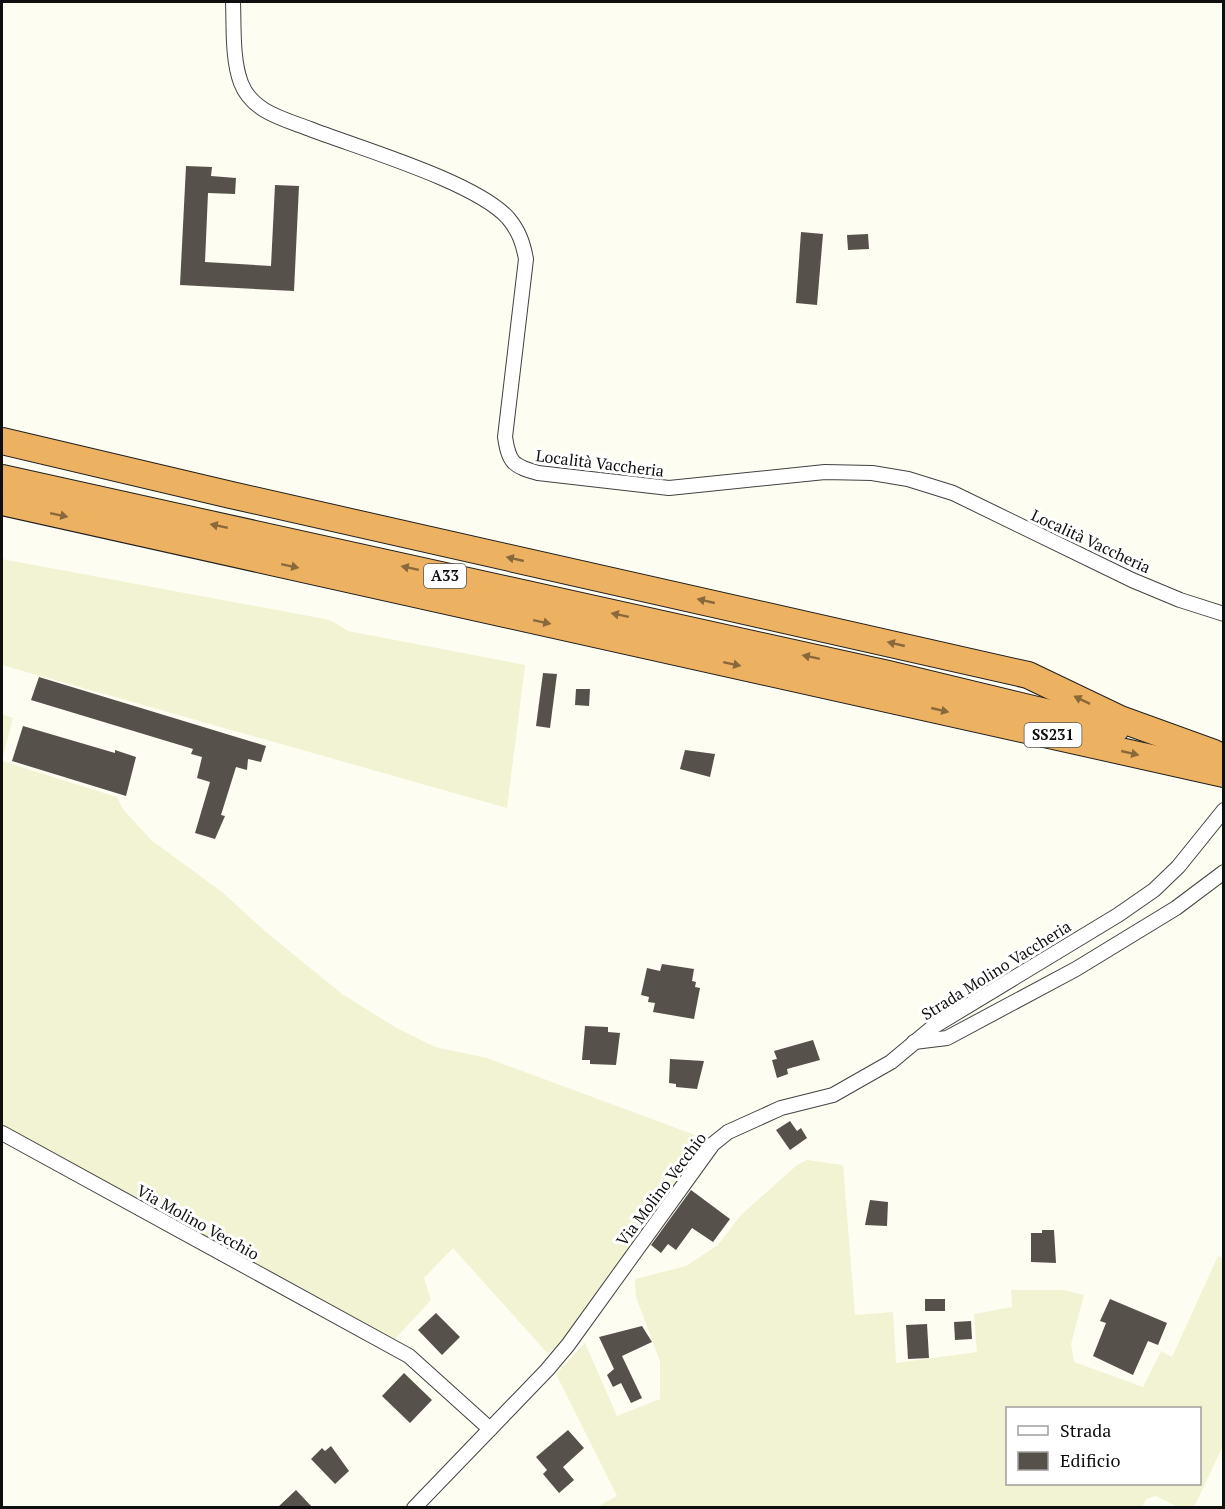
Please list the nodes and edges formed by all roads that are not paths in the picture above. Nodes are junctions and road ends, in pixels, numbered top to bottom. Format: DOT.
graph roads {
  1 [pos="233,2"];
  2 [pos="2,441"];
  3 [pos="2,478"];
  4 [pos="2,502"];
  5 [pos="1224,614"];
  6 [pos="886,685"];
  7 [pos="1220,760"];
  8 [pos="1224,810"];
  9 [pos="1224,872"];
  10 [pos="914,1042"];
  11 [pos="2,1133"];
  12 [pos="490,1429"];
  13 [pos="414,1508"];
  1 -- 5 [label="street, Località Vaccheria"];
  7 -- 2 [label="highway, one-way"];
  6 -- 3 [label="highway, A33, one-way"];
  4 -- 6 [label="highway, A33, one-way"];
  6 -- 7 [label="highway, SS231"];
  8 -- 10 [label="street, Strada Molino Vaccheria"];
  9 -- 10 [label="street, Strada Molino Vaccheria"];
  10 -- 12 [label="street, Via Molino Vecchio"];
  11 -- 12 [label="street, Via Molino Vecchio"];
  12 -- 13 [label="street, Via Molino Vecchio"];
}
